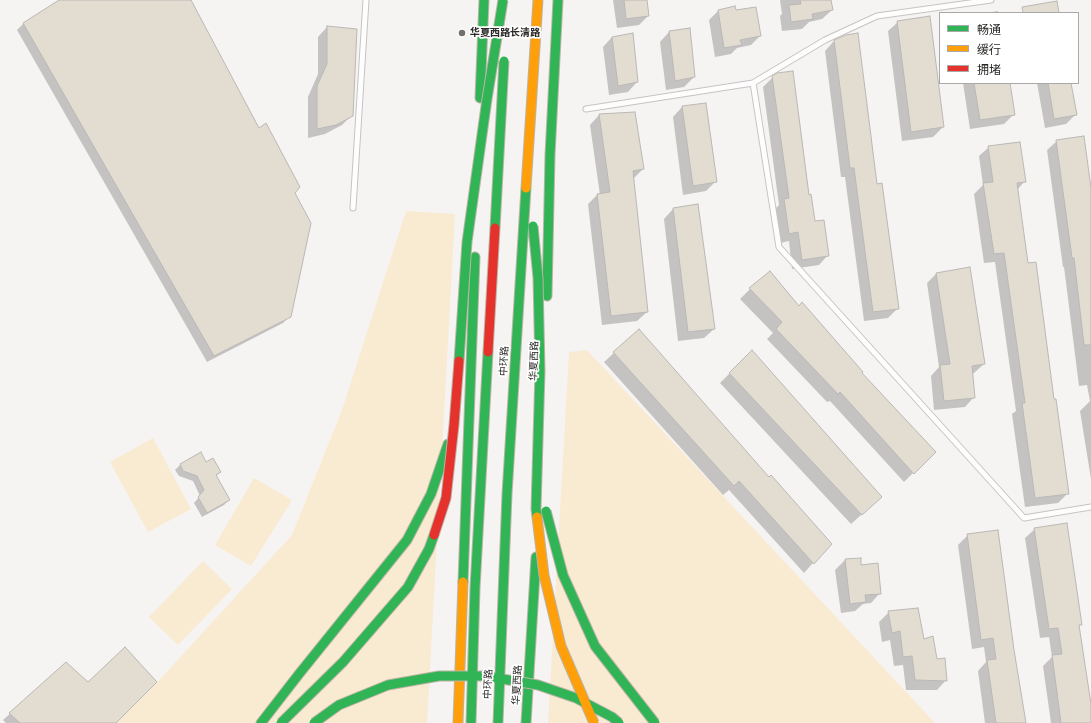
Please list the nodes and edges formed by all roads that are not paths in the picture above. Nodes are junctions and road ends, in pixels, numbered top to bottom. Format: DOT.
graph roads {
  1 [pos="366,0"];
  2 [pos="484,0"];
  3 [pos="503,0"];
  4 [pos="507,0"];
  5 [pos="538,0"];
  6 [pos="558,0"];
  7 [pos="991,0"];
  8 [pos="753,83"];
  9 [pos="586,109"];
  10 [pos="527,172"];
  11 [pos="353,208"];
  12 [pos="454,425"];
  13 [pos="537,478"];
  14 [pos="1091,507"];
  15 [pos="261,723"];
  16 [pos="281,723"];
  17 [pos="314,723"];
  18 [pos="458,723"];
  19 [pos="471,723"];
  20 [pos="498,723"];
  21 [pos="526,723"];
  22 [pos="594,723"];
  23 [pos="619,723"];
  24 [pos="655,723"];
  1 -- 11 [label="lane"];
  2 -- 18 [label="main road"];
  3 -- 12 [label="main road, bridge"];
  4 -- 19 [label="main road, 中环路, bridge"];
  5 -- 10 [label="main road, 中环路, bridge"];
  6 -- 21 [label="main road, 华夏西路"];
  7 -- 8 [label="lane"];
  8 -- 9 [label="lane"];
  8 -- 14 [label="lane"];
  10 -- 13 [label="main road, bridge"];
  10 -- 20 [label="main road, 中环路, bridge"];
  12 -- 15 [label="main road, bridge"];
  12 -- 16 [label="main road, bridge"];
  13 -- 22 [label="main road, bridge"];
  13 -- 24 [label="main road, bridge"];
  17 -- 23 [label="main road, bridge"];
}
